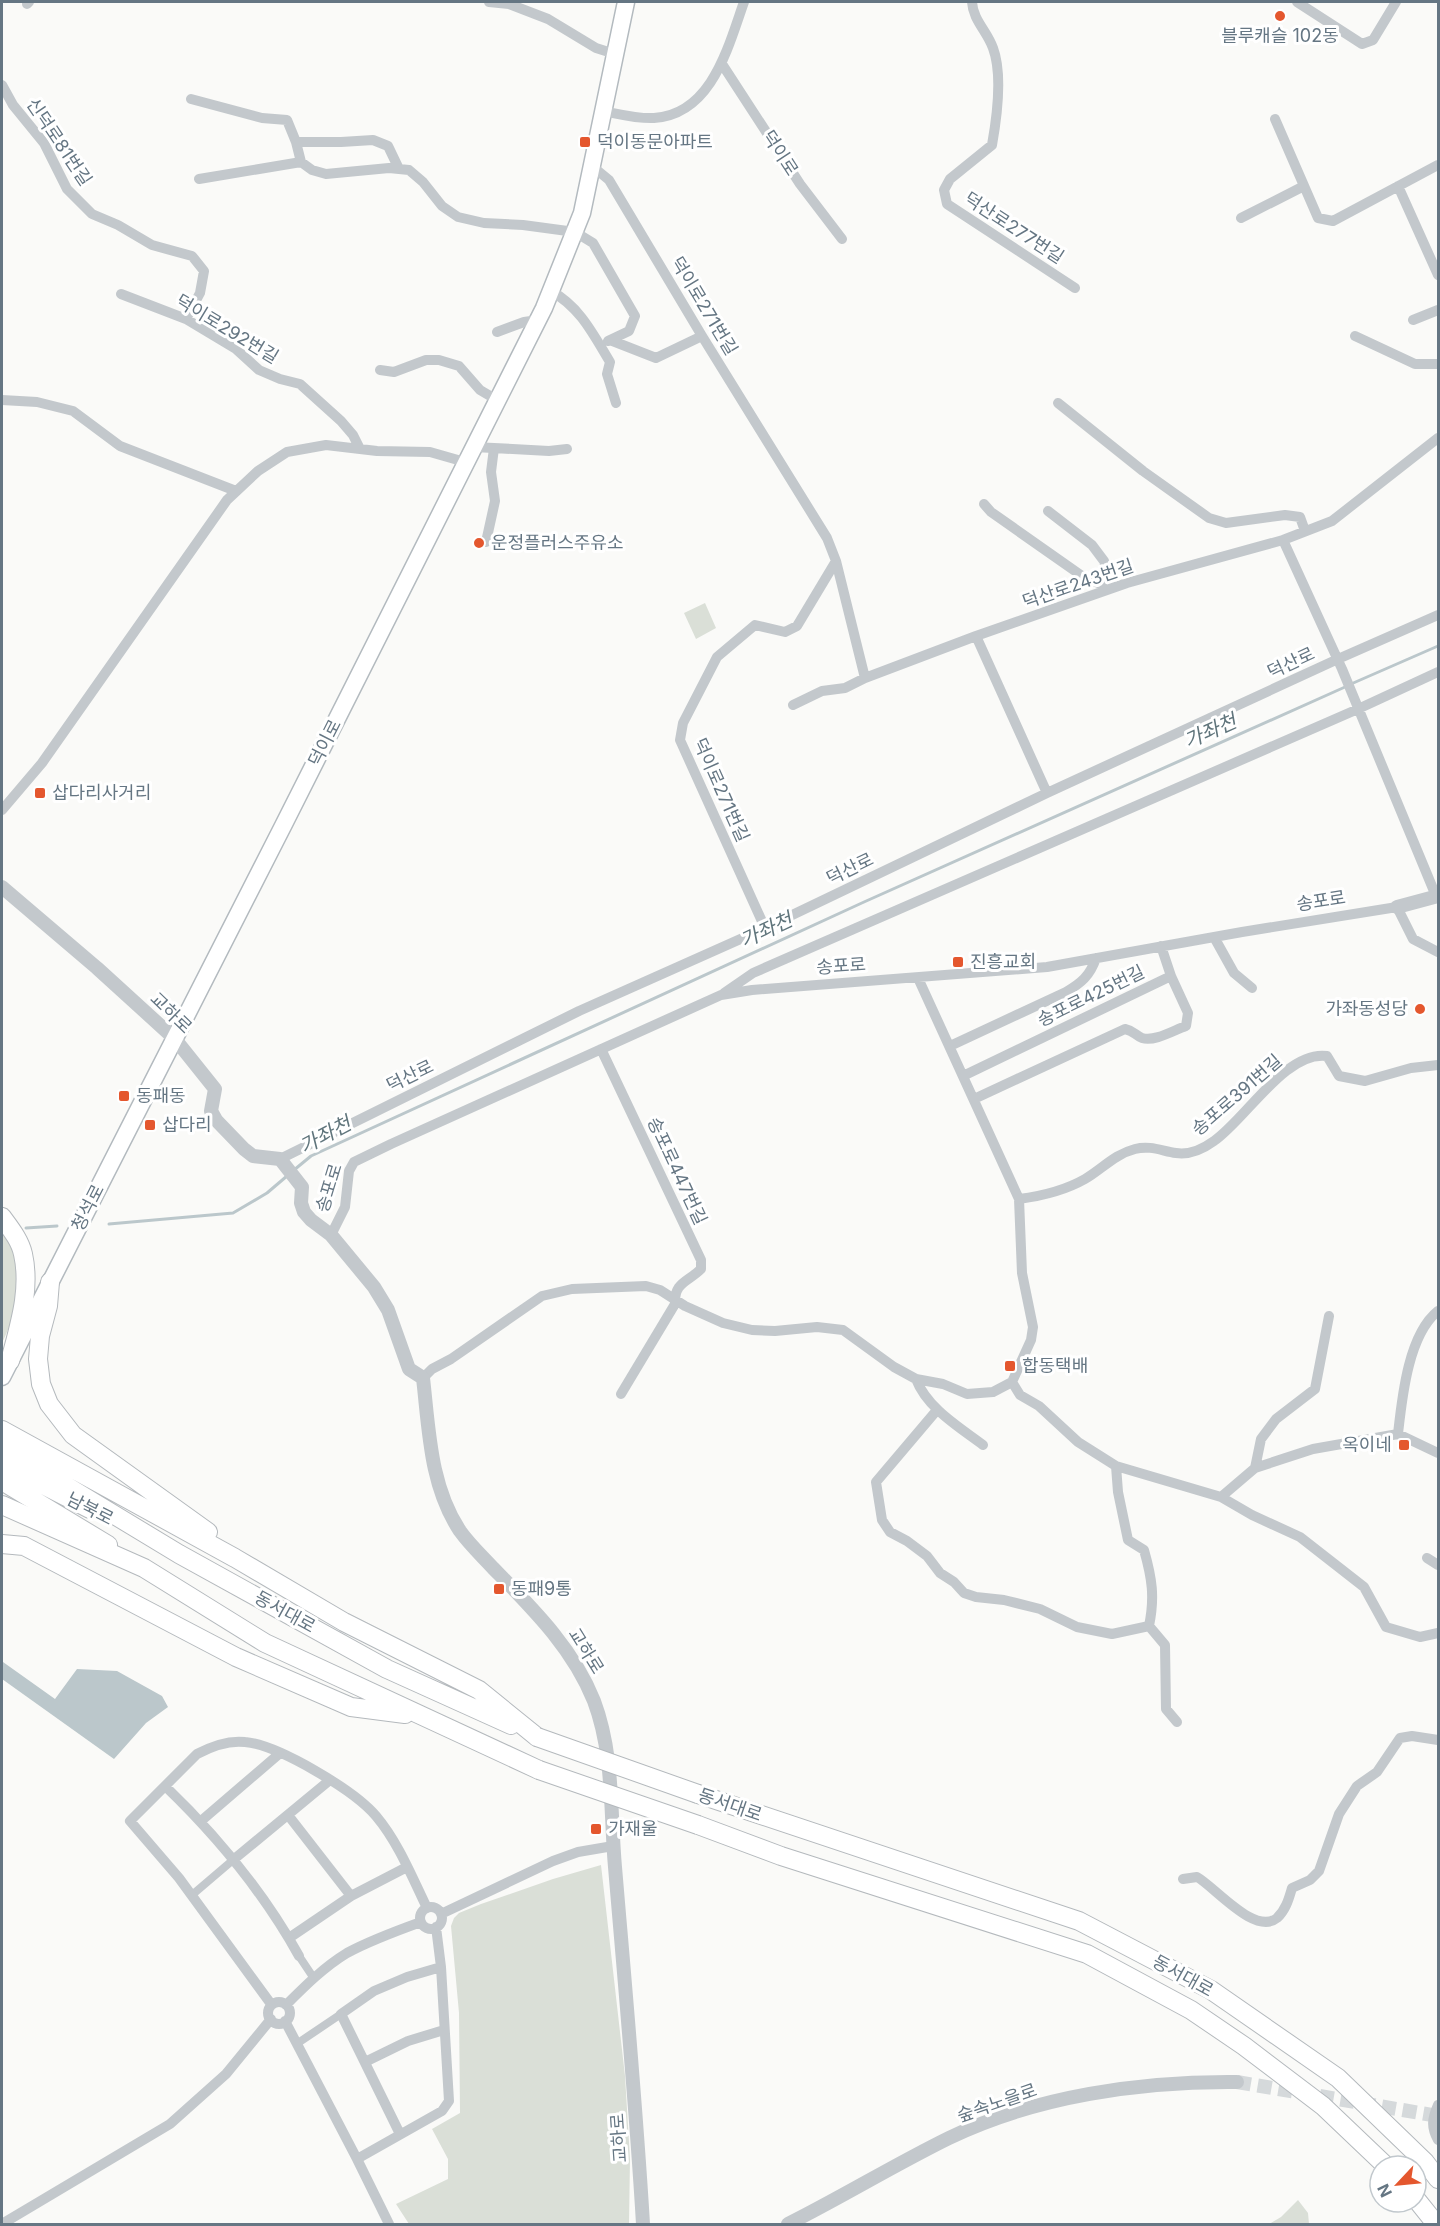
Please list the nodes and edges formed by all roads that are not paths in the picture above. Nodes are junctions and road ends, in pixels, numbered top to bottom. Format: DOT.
graph roads {
  1 [pos="489,2"];
  2 [pos="626,2"];
  3 [pos="744,2"];
  4 [pos="972,2"];
  5 [pos="1396,2"];
  6 [pos="1303,3"];
  7 [pos="615,54"];
  8 [pos="722,64"];
  9 [pos="2,85"];
  10 [pos="191,99"];
  11 [pos="603,111"];
  12 [pos="1275,119"];
  13 [pos="296,142"];
  14 [pos="301,162"];
  15 [pos="1438,165"];
  16 [pos="592,166"];
  17 [pos="399,169"];
  18 [pos="199,179"];
  19 [pos="1304,186"];
  20 [pos="1398,186"];
  21 [pos="1241,218"];
  22 [pos="575,232"];
  23 [pos="842,239"];
  24 [pos="1438,275"];
  25 [pos="1075,288"];
  26 [pos="551,291"];
  27 [pos="121,294"];
  28 [pos="1438,310"];
  29 [pos="186,319"];
  30 [pos="538,320"];
  31 [pos="1413,320"];
  32 [pos="497,332"];
  33 [pos="702,336"];
  34 [pos="1355,336"];
  35 [pos="610,340"];
  36 [pos="600,345"];
  37 [pos="1438,364"];
  38 [pos="380,370"];
  39 [pos="2,400"];
  40 [pos="497,400"];
  41 [pos="616,403"];
  42 [pos="1059,404"];
  43 [pos="1438,438"];
  44 [pos="494,448"];
  45 [pos="360,449"];
  46 [pos="567,449"];
  47 [pos="469,454"];
  48 [pos="236,491"];
  49 [pos="984,504"];
  50 [pos="1048,511"];
  51 [pos="1305,531"];
  52 [pos="1283,540"];
  53 [pos="486,542"];
  54 [pos="836,561"];
  55 [pos="1112,588"];
  56 [pos="1438,615"];
  57 [pos="976,636"];
  58 [pos="1340,664"];
  59 [pos="1438,672"];
  60 [pos="865,678"];
  61 [pos="793,705"];
  62 [pos="1357,706"];
  63 [pos="1047,793"];
  64 [pos="2,810"];
  65 [pos="2,887"];
  66 [pos="1437,896"];
  67 [pos="1397,908"];
  68 [pos="765,928"];
  69 [pos="1214,937"];
  70 [pos="1161,946"];
  71 [pos="1438,952"];
  72 [pos="1096,958"];
  73 [pos="1171,976"];
  74 [pos="918,978"];
  75 [pos="1252,988"];
  76 [pos="721,995"];
  77 [pos="175,1039"];
  78 [pos="950,1046"];
  79 [pos="601,1049"];
  80 [pos="1438,1065"];
  81 [pos="963,1076"];
  82 [pos="974,1099"];
  83 [pos="288,1170"];
  84 [pos="1019,1198"];
  85 [pos="2,1217"];
  86 [pos="331,1235"];
  87 [pos="50,1282"];
  88 [pos="675,1300"];
  89 [pos="1438,1311"];
  90 [pos="1329,1316"];
  91 [pos="6,1369"];
  92 [pos="423,1378"];
  93 [pos="916,1379"];
  94 [pos="1012,1383"];
  95 [pos="621,1394"];
  96 [pos="937,1410"];
  97 [pos="1398,1434"];
  98 [pos="4,1445"];
  99 [pos="983,1445"];
  100 [pos="1438,1453"];
  101 [pos="1116,1466"];
  102 [pos="1255,1468"];
  103 [pos="2,1481"];
  104 [pos="1221,1497"];
  105 [pos="2,1505"];
  106 [pos="2,1544"];
  107 [pos="1427,1558"];
  108 [pos="1438,1565"];
  109 [pos="144,1568"];
  110 [pos="277,1583"];
  111 [pos="1149,1626"];
  112 [pos="1438,1634"];
  113 [pos="422,1716"];
  114 [pos="1177,1722"];
  115 [pos="537,1737"];
  116 [pos="1438,1740"];
  117 [pos="279,1754"];
  118 [pos="330,1780"];
  119 [pos="165,1786"];
  120 [pos="288,1815"];
  121 [pos="201,1821"];
  122 [pos="613,1846"];
  123 [pos="233,1860"];
  124 [pos="407,1867"];
  125 [pos="1183,1880"];
  126 [pos="192,1894"];
  127 [pos="351,1896"];
  128 [pos="427,1908"];
  129 [pos="441,1914"];
  130 [pos="421,1922"];
  131 [pos="436,1927"];
  132 [pos="290,1938"];
  133 [pos="299,1956"];
  134 [pos="441,1967"];
  135 [pos="313,1977"];
  136 [pos="272,2004"];
  137 [pos="286,2005"];
  138 [pos="341,2014"];
  139 [pos="270,2019"];
  140 [pos="285,2021"];
  141 [pos="444,2030"];
  142 [pos="298,2043"];
  143 [pos="364,2062"];
  144 [pos="1237,2082"];
  145 [pos="1438,2105"];
  146 [pos="400,2134"];
  147 [pos="1438,2140"];
  148 [pos="1373,2154"];
  149 [pos="357,2159"];
  150 [pos="1438,2179"];
  151 [pos="2,2224"];
  152 [pos="388,2224"];
  153 [pos="642,2224"];
  154 [pos="788,2224"];
  1 -- 7 [label="street"];
  2 -- 7 [label="main road, 덕이로"];
  3 -- 8 [label="street"];
  4 -- 25 [label="street, 덕산로277번길"];
  5 -- 6 [label="street"];
  7 -- 11 [label="main road, 덕이로"];
  8 -- 11 [label="street"];
  8 -- 23 [label="street, 덕이로"];
  9 -- 29 [label="street, 신덕로81번길"];
  10 -- 13 [label="street"];
  11 -- 16 [label="main road, 덕이로"];
  12 -- 19 [label="street"];
  13 -- 14 [label="street"];
  13 -- 17 [label="street"];
  14 -- 17 [label="street"];
  14 -- 18 [label="street"];
  15 -- 20 [label="street"];
  16 -- 22 [label="main road, 덕이로"];
  16 -- 33 [label="street, 덕이로271번길"];
  17 -- 22 [label="street"];
  19 -- 20 [label="street"];
  19 -- 21 [label="street"];
  20 -- 24 [label="street"];
  22 -- 26 [label="main road, 덕이로"];
  22 -- 35 [label="street"];
  26 -- 30 [label="main road, 덕이로"];
  26 -- 36 [label="street"];
  27 -- 29 [label="street, 덕이로292번길"];
  28 -- 31 [label="street"];
  29 -- 45 [label="street, 덕이로292번길"];
  30 -- 32 [label="street"];
  30 -- 40 [label="main road, 덕이로"];
  33 -- 35 [label="street"];
  33 -- 54 [label="street, 덕이로271번길"];
  34 -- 37 [label="street"];
  35 -- 36 [label="street"];
  36 -- 41 [label="street"];
  38 -- 40 [label="street"];
  39 -- 48 [label="street"];
  40 -- 47 [label="main road, 덕이로"];
  42 -- 51 [label="street"];
  43 -- 51 [label="street, 덕산로243번길"];
  44 -- 46 [label="street"];
  44 -- 47 [label="street"];
  44 -- 53 [label="street"];
  45 -- 47 [label="street"];
  45 -- 48 [label="street"];
  47 -- 77 [label="main road, 덕이로"];
  48 -- 64 [label="street"];
  49 -- 55 [label="street"];
  50 -- 55 [label="street"];
  51 -- 52 [label="street, 덕산로243번길"];
  52 -- 55 [label="street, 덕산로243번길"];
  52 -- 58 [label="street"];
  54 -- 60 [label="street, 덕이로271번길"];
  54 -- 68 [label="street, 덕이로271번길"];
  55 -- 57 [label="street, 덕산로243번길"];
  56 -- 58 [label="street, 덕산로"];
  57 -- 60 [label="street, 덕산로243번길"];
  57 -- 63 [label="street"];
  58 -- 62 [label="street"];
  58 -- 63 [label="street, 덕산로"];
  59 -- 62 [label="street"];
  60 -- 61 [label="street, 덕산로243번길"];
  62 -- 66 [label="street"];
  62 -- 76 [label="street"];
  63 -- 68 [label="street, 덕산로"];
  65 -- 77 [label="street, 교하로"];
  66 -- 67 [label="street, 송포로"];
  67 -- 69 [label="street, 송포로"];
  67 -- 71 [label="street"];
  68 -- 83 [label="street, 덕산로"];
  69 -- 70 [label="street, 송포로"];
  69 -- 75 [label="street"];
  70 -- 72 [label="street, 송포로"];
  70 -- 73 [label="street"];
  72 -- 74 [label="street, 송포로"];
  72 -- 78 [label="street"];
  73 -- 81 [label="street, 송포로425번길"];
  73 -- 82 [label="street, 송포로425번길"];
  74 -- 76 [label="street, 송포로"];
  74 -- 78 [label="street"];
  76 -- 79 [label="street, 송포로"];
  77 -- 83 [label="street, 교하로"];
  77 -- 87 [label="main road, 청석로"];
  78 -- 81 [label="street"];
  79 -- 86 [label="street, 송포로"];
  79 -- 88 [label="street, 송포로447번길"];
  80 -- 84 [label="street, 송포로391번길"];
  81 -- 82 [label="street"];
  82 -- 84 [label="street"];
  83 -- 86 [label="street"];
  84 -- 94 [label="street"];
  85 -- 91 [label="main road"];
  86 -- 92 [label="street"];
  87 -- 91 [label="main road, 청석로"];
  87 -- 110 [label="main road"];
  88 -- 92 [label="street"];
  88 -- 93 [label="street"];
  88 -- 95 [label="street, 송포로447번길"];
  89 -- 97 [label="street"];
  90 -- 102 [label="street"];
  92 -- 122 [label="street, 교하로"];
  93 -- 94 [label="street"];
  93 -- 96 [label="street"];
  94 -- 101 [label="street"];
  96 -- 99 [label="street"];
  96 -- 111 [label="street"];
  97 -- 100 [label="street"];
  97 -- 102 [label="street"];
  98 -- 110 [label="main road"];
  98 -- 115 [label="main road, 동서대로"];
  101 -- 104 [label="street"];
  101 -- 111 [label="street"];
  102 -- 104 [label="street"];
  103 -- 109 [label="main road, 남북로"];
  104 -- 112 [label="street"];
  105 -- 109 [label="main road, 동서대로"];
  106 -- 113 [label="main road"];
  107 -- 108 [label="street"];
  109 -- 113 [label="main road, 동서대로"];
  110 -- 115 [label="main road"];
  111 -- 114 [label="street"];
  113 -- 148 [label="main road, 동서대로, bridge"];
  115 -- 150 [label="main road, 동서대로, bridge"];
  116 -- 125 [label="street"];
  117 -- 118 [label="street"];
  117 -- 119 [label="street"];
  117 -- 121 [label="street"];
  118 -- 120 [label="street"];
  118 -- 124 [label="street"];
  119 -- 121 [label="street"];
  119 -- 126 [label="street"];
  120 -- 123 [label="street"];
  120 -- 127 [label="street"];
  121 -- 123 [label="street"];
  122 -- 129 [label="street"];
  122 -- 153 [label="street, 교하로"];
  123 -- 126 [label="street"];
  123 -- 132 [label="street"];
  124 -- 127 [label="street"];
  124 -- 128 [label="street"];
  126 -- 136 [label="street"];
  127 -- 132 [label="street"];
  128 -- 129 [label="street"];
  128 -- 130 [label="street"];
  129 -- 131 [label="street"];
  130 -- 131 [label="street"];
  130 -- 135 [label="street"];
  131 -- 134 [label="street"];
  132 -- 133 [label="street"];
  133 -- 135 [label="street"];
  134 -- 138 [label="street"];
  134 -- 141 [label="street"];
  135 -- 137 [label="street"];
  136 -- 137 [label="street"];
  136 -- 139 [label="street"];
  137 -- 140 [label="street"];
  138 -- 142 [label="street"];
  138 -- 143 [label="street"];
  139 -- 140 [label="street"];
  139 -- 151 [label="street"];
  140 -- 142 [label="street"];
  141 -- 143 [label="street"];
  141 -- 146 [label="street"];
  142 -- 149 [label="street"];
  143 -- 146 [label="street"];
  144 -- 154 [label="street, 숲속노을로"];
  145 -- 147 [label="street"];
  146 -- 149 [label="street"];
  149 -- 152 [label="street"];
}
